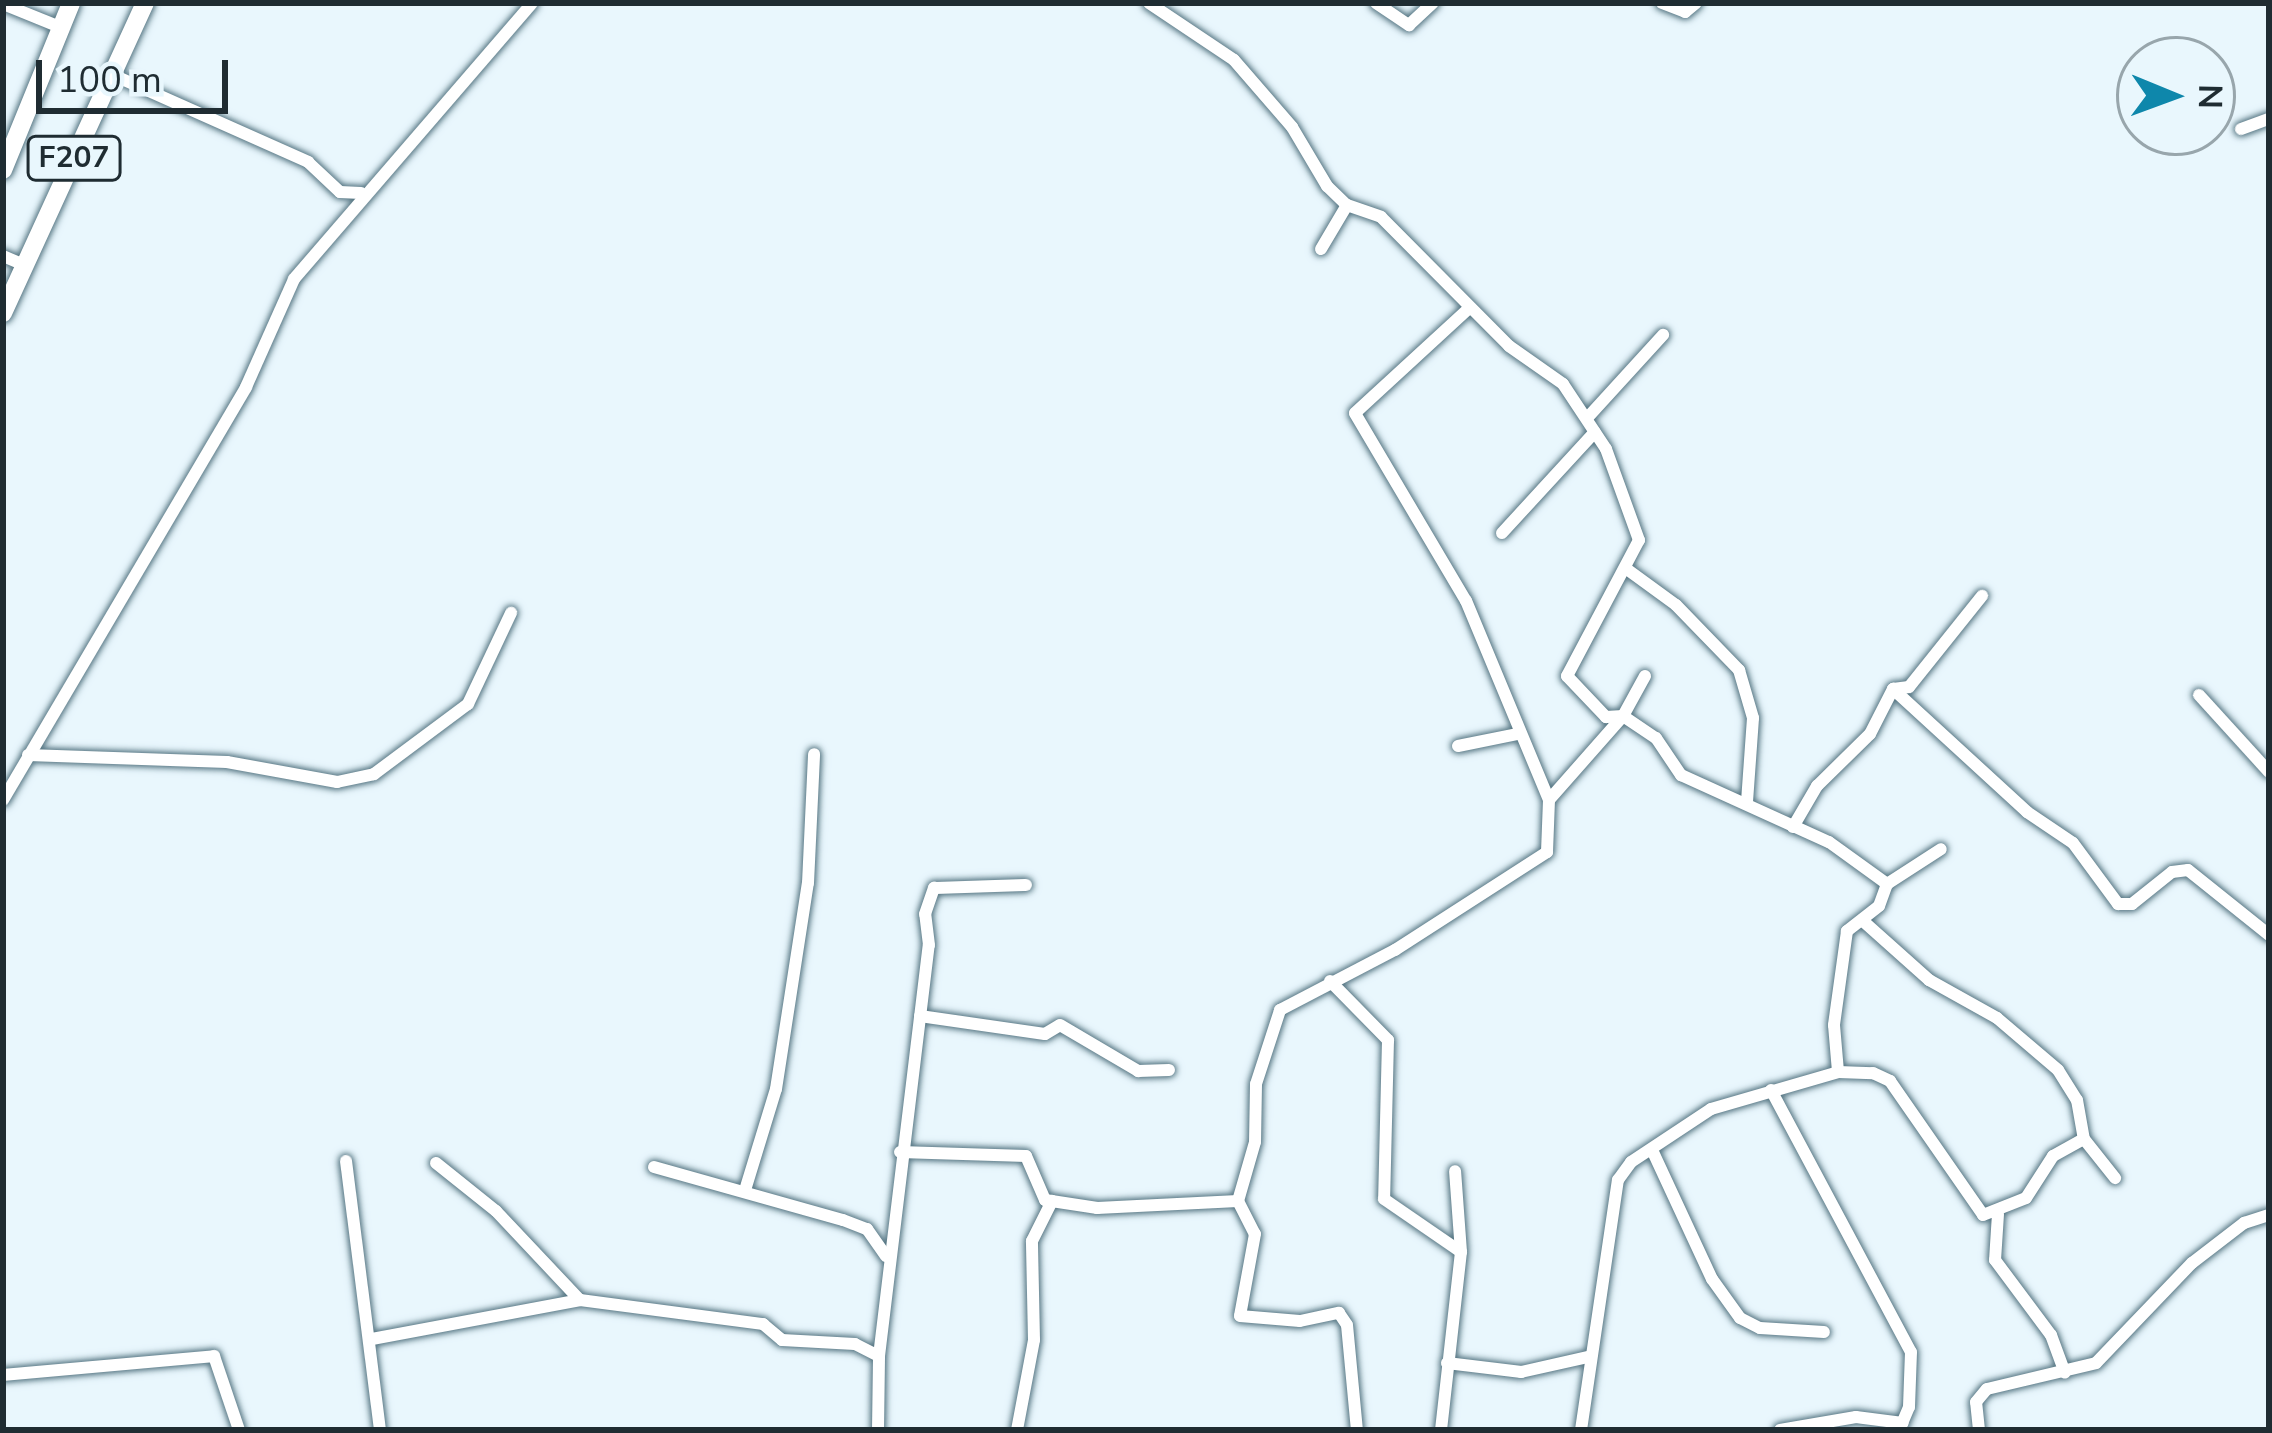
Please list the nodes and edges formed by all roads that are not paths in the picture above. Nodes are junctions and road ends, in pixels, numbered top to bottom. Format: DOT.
graph roads {
  1 [pos="71,3"];
  2 [pos="145,3"];
  3 [pos="532,3"];
  4 [pos="1376,3"];
  5 [pos="1433,3"];
  6 [pos="1662,3"];
  7 [pos="1696,3"];
  8 [pos="3,4"];
  9 [pos="1158,6"];
  10 [pos="60,27"];
  11 [pos="113,75"];
  12 [pos="2269,119"];
  13 [pos="2241,129"];
  14 [pos="3,170"];
  15 [pos="361,193"];
  16 [pos="1347,205"];
  17 [pos="1322,249"];
  18 [pos="3,256"];
  19 [pos="24,265"];
  20 [pos="1468,308"];
  21 [pos="3,313"];
  22 [pos="1664,335"];
  23 [pos="1589,416"];
  24 [pos="1595,431"];
  25 [pos="1502,533"];
  26 [pos="1628,570"];
  27 [pos="1982,596"];
  28 [pos="511,613"];
  29 [pos="1645,676"];
  30 [pos="1893,689"];
  31 [pos="2199,695"];
  32 [pos="1623,716"];
  33 [pos="1516,734"];
  34 [pos="1458,746"];
  35 [pos="814,754"];
  36 [pos="28,755"];
  37 [pos="2269,772"];
  38 [pos="3,800"];
  39 [pos="1549,800"];
  40 [pos="1747,801"];
  41 [pos="1793,827"];
  42 [pos="1942,849"];
  43 [pos="1887,884"];
  44 [pos="1026,885"];
  45 [pos="1863,921"];
  46 [pos="2269,934"];
  47 [pos="1330,981"];
  48 [pos="920,1016"];
  49 [pos="1168,1070"];
  50 [pos="1838,1072"];
  51 [pos="1772,1090"];
  52 [pos="2084,1139"];
  53 [pos="900,1152"];
  54 [pos="1653,1152"];
  55 [pos="346,1161"];
  56 [pos="436,1163"];
  57 [pos="655,1167"];
  58 [pos="1456,1171"];
  59 [pos="2115,1178"];
  60 [pos="746,1187"];
  61 [pos="1238,1201"];
  62 [pos="1052,1202"];
  63 [pos="1998,1214"];
  64 [pos="2269,1215"];
  65 [pos="1461,1252"];
  66 [pos="889,1262"];
  67 [pos="580,1300"];
  68 [pos="1824,1332"];
  69 [pos="372,1339"];
  70 [pos="878,1357"];
  71 [pos="1588,1357"];
  72 [pos="1447,1363"];
  73 [pos="2065,1373"];
  74 [pos="3,1375"];
  75 [pos="1901,1426"];
  76 [pos="239,1430"];
  77 [pos="380,1430"];
  78 [pos="878,1430"];
  79 [pos="1017,1430"];
  80 [pos="1357,1430"];
  81 [pos="1441,1430"];
  82 [pos="1581,1430"];
  83 [pos="1780,1430"];
  84 [pos="1978,1430"];
  1 -- 10 [label="main road, F207"];
  2 -- 11 [label="main road, F207"];
  3 -- 15 [label="street"];
  4 -- 5 [label="street"];
  6 -- 7 [label="street"];
  8 -- 10 [label="street"];
  9 -- 16 [label="street"];
  10 -- 14 [label="main road, F207"];
  11 -- 15 [label="street"];
  11 -- 19 [label="main road, F207"];
  12 -- 13 [label="street"];
  15 -- 36 [label="street"];
  16 -- 17 [label="street"];
  16 -- 20 [label="street"];
  18 -- 19 [label="street"];
  19 -- 21 [label="main road, F207"];
  20 -- 23 [label="street"];
  20 -- 33 [label="street"];
  22 -- 23 [label="street"];
  23 -- 24 [label="street"];
  24 -- 25 [label="street"];
  24 -- 26 [label="street"];
  26 -- 32 [label="street"];
  26 -- 40 [label="street"];
  27 -- 30 [label="street"];
  28 -- 36 [label="street"];
  29 -- 32 [label="street"];
  30 -- 41 [label="street"];
  30 -- 46 [label="street"];
  31 -- 37 [label="street"];
  32 -- 39 [label="street"];
  32 -- 40 [label="street"];
  33 -- 34 [label="street"];
  33 -- 39 [label="street"];
  35 -- 60 [label="street"];
  36 -- 38 [label="street"];
  39 -- 47 [label="street"];
  40 -- 41 [label="street"];
  41 -- 43 [label="street"];
  42 -- 43 [label="street"];
  43 -- 45 [label="street"];
  44 -- 48 [label="street"];
  45 -- 50 [label="street"];
  45 -- 52 [label="street"];
  47 -- 61 [label="street"];
  47 -- 65 [label="street"];
  48 -- 49 [label="street"];
  48 -- 53 [label="street"];
  50 -- 51 [label="street"];
  50 -- 63 [label="street"];
  51 -- 54 [label="street"];
  51 -- 75 [label="street"];
  52 -- 59 [label="street"];
  52 -- 63 [label="street"];
  53 -- 62 [label="street"];
  53 -- 66 [label="street"];
  54 -- 68 [label="street"];
  54 -- 71 [label="street"];
  55 -- 69 [label="street"];
  56 -- 67 [label="street"];
  57 -- 60 [label="street"];
  58 -- 65 [label="street"];
  60 -- 66 [label="street"];
  61 -- 62 [label="street"];
  61 -- 80 [label="street"];
  62 -- 79 [label="street"];
  63 -- 73 [label="street"];
  64 -- 73 [label="street"];
  65 -- 72 [label="street"];
  66 -- 70 [label="street"];
  67 -- 69 [label="street"];
  67 -- 70 [label="street"];
  69 -- 77 [label="street"];
  70 -- 78 [label="street"];
  71 -- 72 [label="street"];
  71 -- 82 [label="street"];
  72 -- 81 [label="street"];
  73 -- 84 [label="street"];
  74 -- 76 [label="street"];
  75 -- 83 [label="street"];
}
